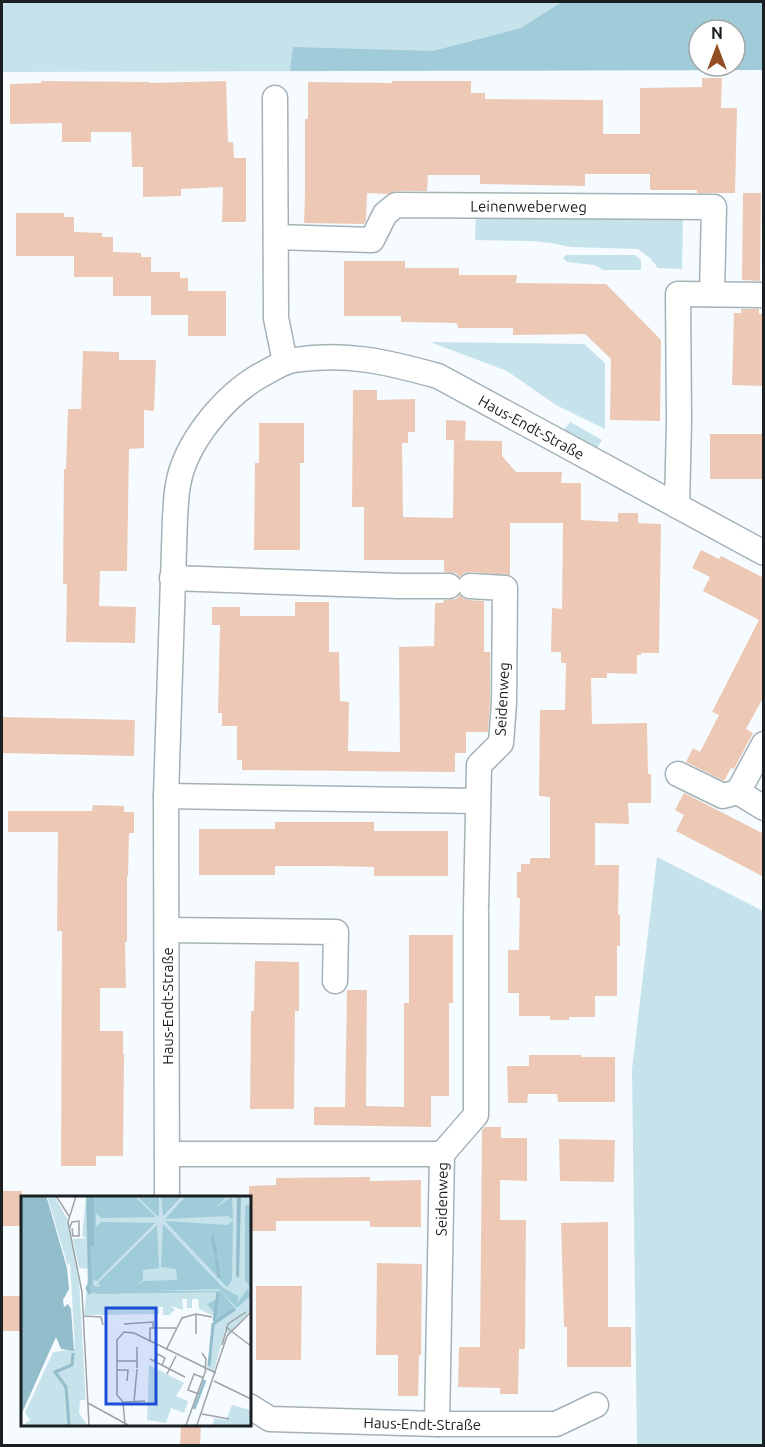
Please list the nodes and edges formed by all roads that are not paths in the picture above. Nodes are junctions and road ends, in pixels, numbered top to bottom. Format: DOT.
graph roads {
  1 [pos="275,98"];
  2 [pos="276,237"];
  3 [pos="712,294"];
  4 [pos="764,295"];
  5 [pos="285,362"];
  6 [pos="677,506"];
  7 [pos="764,553"];
  8 [pos="172,578"];
  9 [pos="764,744"];
  10 [pos="678,774"];
  11 [pos="738,792"];
  12 [pos="166,796"];
  13 [pos="478,801"];
  14 [pos="764,808"];
  15 [pos="166,930"];
  16 [pos="335,981"];
  17 [pos="167,1154"];
  18 [pos="442,1154"];
  19 [pos="167,1196"];
  20 [pos="597,1405"];
  21 [pos="250,1407"];
  22 [pos="436,1424"];
  1 -- 2 [label="street"];
  2 -- 3 [label="street, Leinenweberweg"];
  2 -- 5 [label="street"];
  3 -- 4 [label="street"];
  3 -- 6 [label="street"];
  5 -- 6 [label="street, Haus-Endt-Straße"];
  5 -- 8 [label="street, Haus-Endt-Straße"];
  6 -- 7 [label="street, Haus-Endt-Straße"];
  8 -- 12 [label="street, Haus-Endt-Straße"];
  8 -- 13 [label="street, Seidenweg"];
  9 -- 11 [label="street"];
  10 -- 11 [label="street"];
  11 -- 14 [label="street"];
  12 -- 13 [label="street"];
  12 -- 15 [label="street, Haus-Endt-Straße"];
  13 -- 18 [label="street, Seidenweg"];
  15 -- 16 [label="street, Haus-Endt-Straße"];
  15 -- 17 [label="street, Haus-Endt-Straße"];
  17 -- 18 [label="street"];
  17 -- 19 [label="street, Haus-Endt-Straße"];
  18 -- 22 [label="street, Seidenweg"];
  20 -- 22 [label="street, Haus-Endt-Straße"];
  21 -- 22 [label="street, Haus-Endt-Straße"];
}
